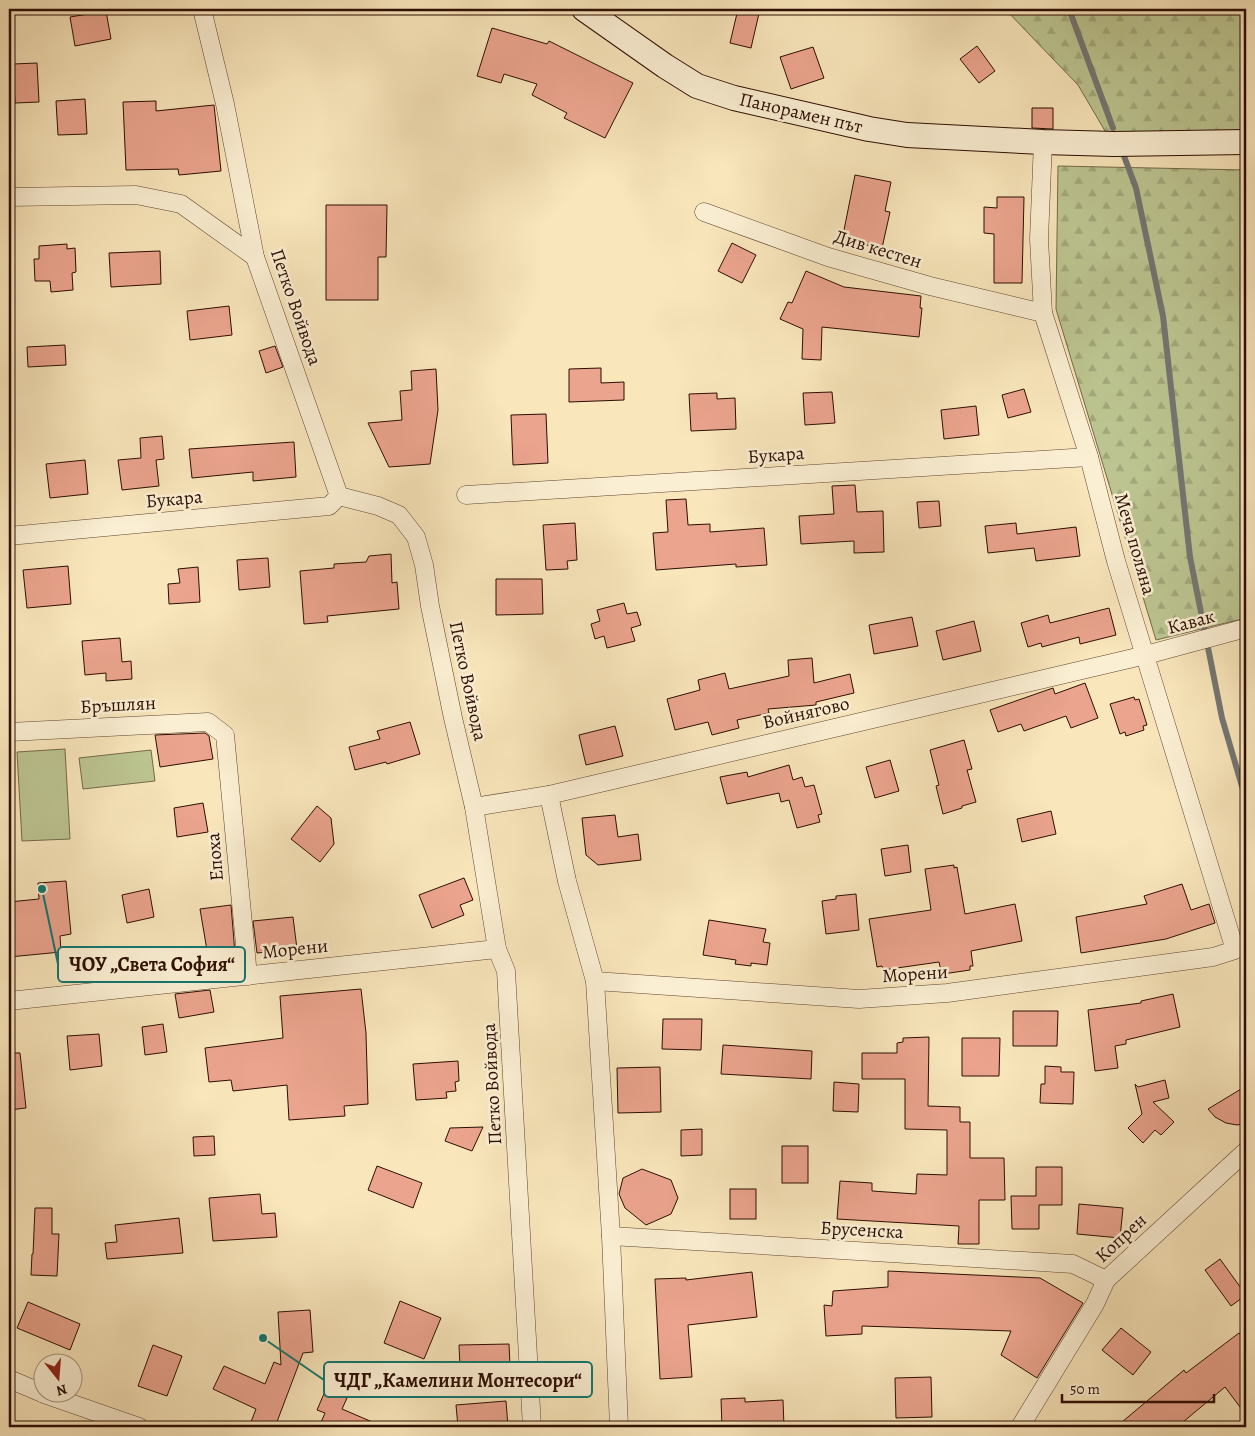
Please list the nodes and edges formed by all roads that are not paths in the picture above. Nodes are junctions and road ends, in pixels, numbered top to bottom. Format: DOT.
graph roads {
  1 [pos="202,9"];
  2 [pos="584,9"];
  3 [pos="1043,142"];
  4 [pos="1246,142"];
  5 [pos="9,197"];
  6 [pos="704,212"];
  7 [pos="255,257"];
  8 [pos="1043,313"];
  9 [pos="1089,457"];
  10 [pos="466,495"];
  11 [pos="339,496"];
  12 [pos="9,536"];
  13 [pos="1246,628"];
  14 [pos="1146,655"];
  15 [pos="9,732"];
  16 [pos="225,735"];
  17 [pos="549,795"];
  18 [pos="474,807"];
  19 [pos="496,949"];
  20 [pos="1236,950"];
  21 [pos="248,976"];
  22 [pos="595,982"];
  23 [pos="9,1001"];
  24 [pos="1246,1151"];
  25 [pos="611,1236"];
  26 [pos="1106,1280"];
  27 [pos="9,1379"];
  28 [pos="32,1388"];
  29 [pos="74,1404"];
  30 [pos="139,1427"];
  31 [pos="532,1427"];
  32 [pos="620,1427"];
  33 [pos="1020,1427"];
  1 -- 7 [label="street, Петко Войвода"];
  2 -- 3 [label="main road, Панорамен път"];
  3 -- 4 [label="main road, Панорамен път"];
  3 -- 8 [label="street, Меча поляна"];
  5 -- 7 [label="street"];
  6 -- 8 [label="street, Див кестен"];
  7 -- 11 [label="street, Петко Войвода"];
  8 -- 9 [label="street, Меча поляна"];
  9 -- 10 [label="street, Букара"];
  9 -- 14 [label="street, Меча поляна"];
  11 -- 12 [label="street, Букара"];
  11 -- 18 [label="street, Петко Войвода"];
  13 -- 14 [label="street, Кавак"];
  14 -- 17 [label="street, Войнягово"];
  14 -- 20 [label="street, Меча поляна"];
  15 -- 16 [label="street, Бръшлян"];
  16 -- 21 [label="street, Епоха"];
  17 -- 18 [label="street, Войнягово"];
  17 -- 22 [label="street"];
  18 -- 19 [label="street, Петко Войвода"];
  19 -- 21 [label="street, Морени"];
  19 -- 31 [label="street, Петко Войвода"];
  20 -- 22 [label="street, Морени"];
  21 -- 23 [label="street, Морени"];
  22 -- 25 [label="street"];
  24 -- 26 [label="street, Копрен"];
  25 -- 26 [label="street, Брусенска"];
  25 -- 32 [label="street"];
  26 -- 33 [label="street, Копрен"];
  27 -- 28 [label="street"];
  29 -- 30 [label="street"];
}
